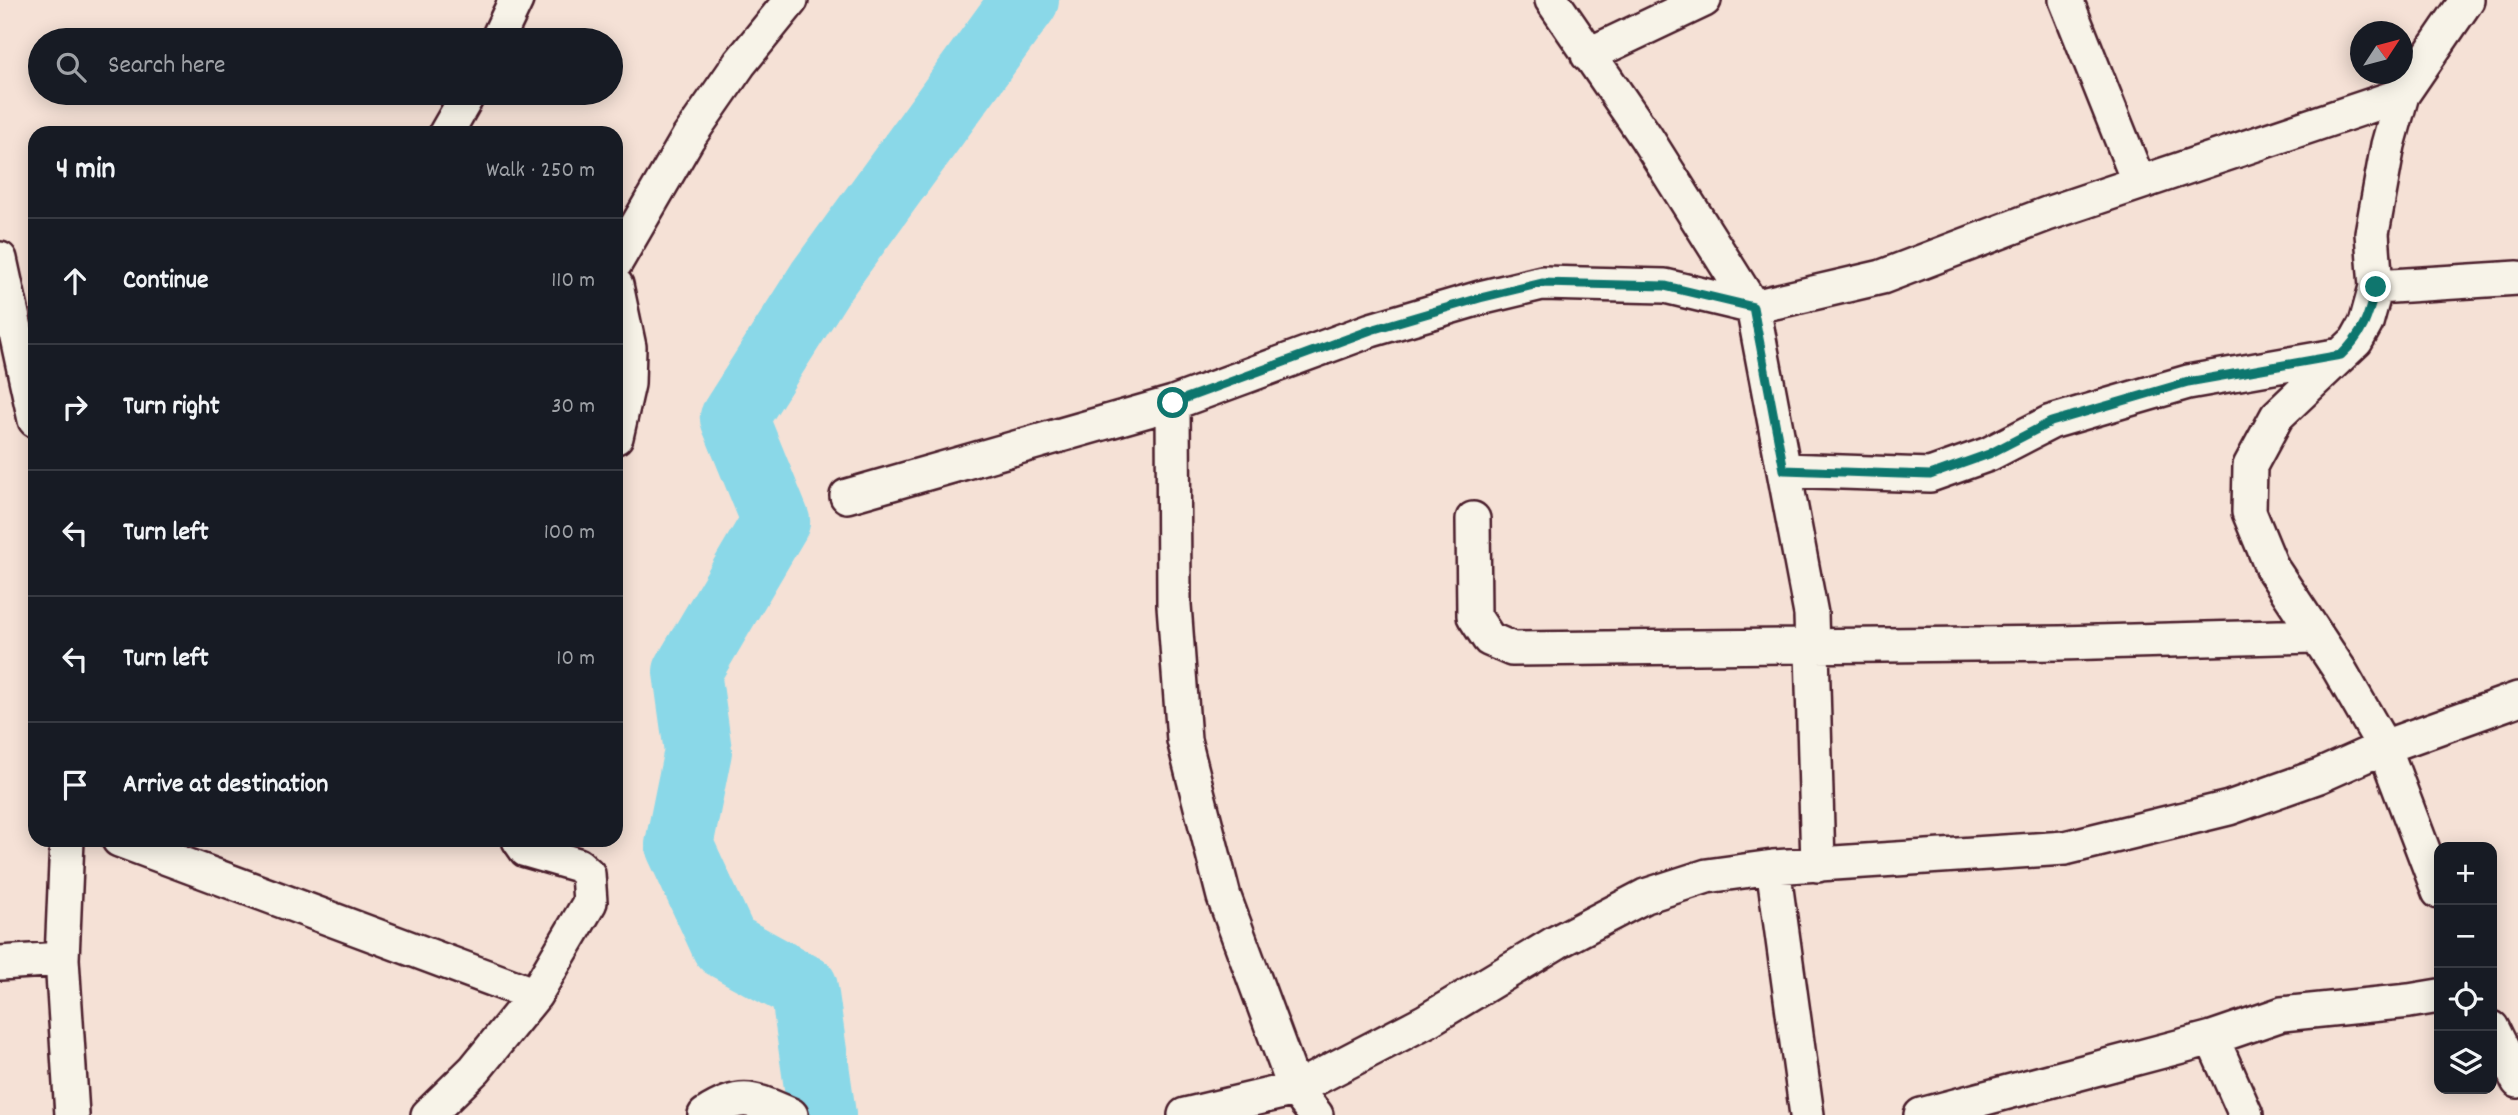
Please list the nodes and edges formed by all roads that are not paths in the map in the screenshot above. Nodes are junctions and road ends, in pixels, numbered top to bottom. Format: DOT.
graph roads {
  1 [pos="516,0"];
  2 [pos="791,0"];
  3 [pos="1552,0"];
  4 [pos="1704,0"];
  5 [pos="2066,0"];
  6 [pos="2466,0"];
  7 [pos="503,28"];
  8 [pos="1588,55"];
  9 [pos="2402,95"];
  10 [pos="462,105"];
  11 [pos="450,126"];
  12 [pos="2139,183"];
  13 [pos="623,250"];
  14 [pos="0,259"];
  15 [pos="2518,278"];
  16 [pos="2376,287"];
  17 [pos="1753,307"];
  18 [pos="623,318"];
  19 [pos="2341,355"];
  20 [pos="28,388"];
  21 [pos="1173,403"];
  22 [pos="623,406"];
  23 [pos="1784,470"];
  24 [pos="847,496"];
  25 [pos="1473,519"];
  26 [pos="2315,636"];
  27 [pos="1812,646"];
  28 [pos="2518,699"];
  29 [pos="2384,747"];
  30 [pos="67,847"];
  31 [pos="138,847"];
  32 [pos="524,847"];
  33 [pos="1818,865"];
  34 [pos="1773,867"];
  35 [pos="2434,878"];
  36 [pos="62,959"];
  37 [pos="0,963"];
  38 [pos="535,995"];
  39 [pos="2434,997"];
  40 [pos="2493,1031"];
  41 [pos="2212,1038"];
  42 [pos="2518,1081"];
  43 [pos="1296,1088"];
  44 [pos="787,1113"];
  45 [pos="72,1115"];
  46 [pos="428,1115"];
  47 [pos="705,1115"];
  48 [pos="1185,1115"];
  49 [pos="1316,1115"];
  50 [pos="1807,1115"];
  51 [pos="1921,1115"];
  52 [pos="2246,1115"];
  1 -- 7 [label="street"];
  2 -- 13 [label="street"];
  3 -- 8 [label="street"];
  4 -- 8 [label="street"];
  5 -- 12 [label="street"];
  6 -- 9 [label="street"];
  8 -- 17 [label="street"];
  9 -- 12 [label="street"];
  9 -- 16 [label="street"];
  10 -- 11 [label="street"];
  12 -- 17 [label="street"];
  14 -- 20 [label="street"];
  15 -- 16 [label="street"];
  16 -- 19 [label="street"];
  17 -- 21 [label="street"];
  17 -- 23 [label="street"];
  18 -- 22 [label="street"];
  19 -- 23 [label="street"];
  19 -- 26 [label="street"];
  21 -- 24 [label="street"];
  21 -- 43 [label="street"];
  23 -- 27 [label="street"];
  25 -- 27 [label="street"];
  26 -- 27 [label="street"];
  26 -- 29 [label="street"];
  27 -- 33 [label="street"];
  28 -- 29 [label="street"];
  29 -- 33 [label="street"];
  29 -- 35 [label="street"];
  30 -- 36 [label="street"];
  31 -- 38 [label="street"];
  32 -- 38 [label="street"];
  33 -- 34 [label="street"];
  34 -- 43 [label="street"];
  34 -- 50 [label="street"];
  36 -- 37 [label="street"];
  36 -- 45 [label="street"];
  38 -- 46 [label="street"];
  39 -- 41 [label="street"];
  40 -- 42 [label="street"];
  41 -- 51 [label="street"];
  41 -- 52 [label="street"];
  43 -- 48 [label="street"];
  43 -- 49 [label="street"];
  44 -- 47 [label="street"];
}
